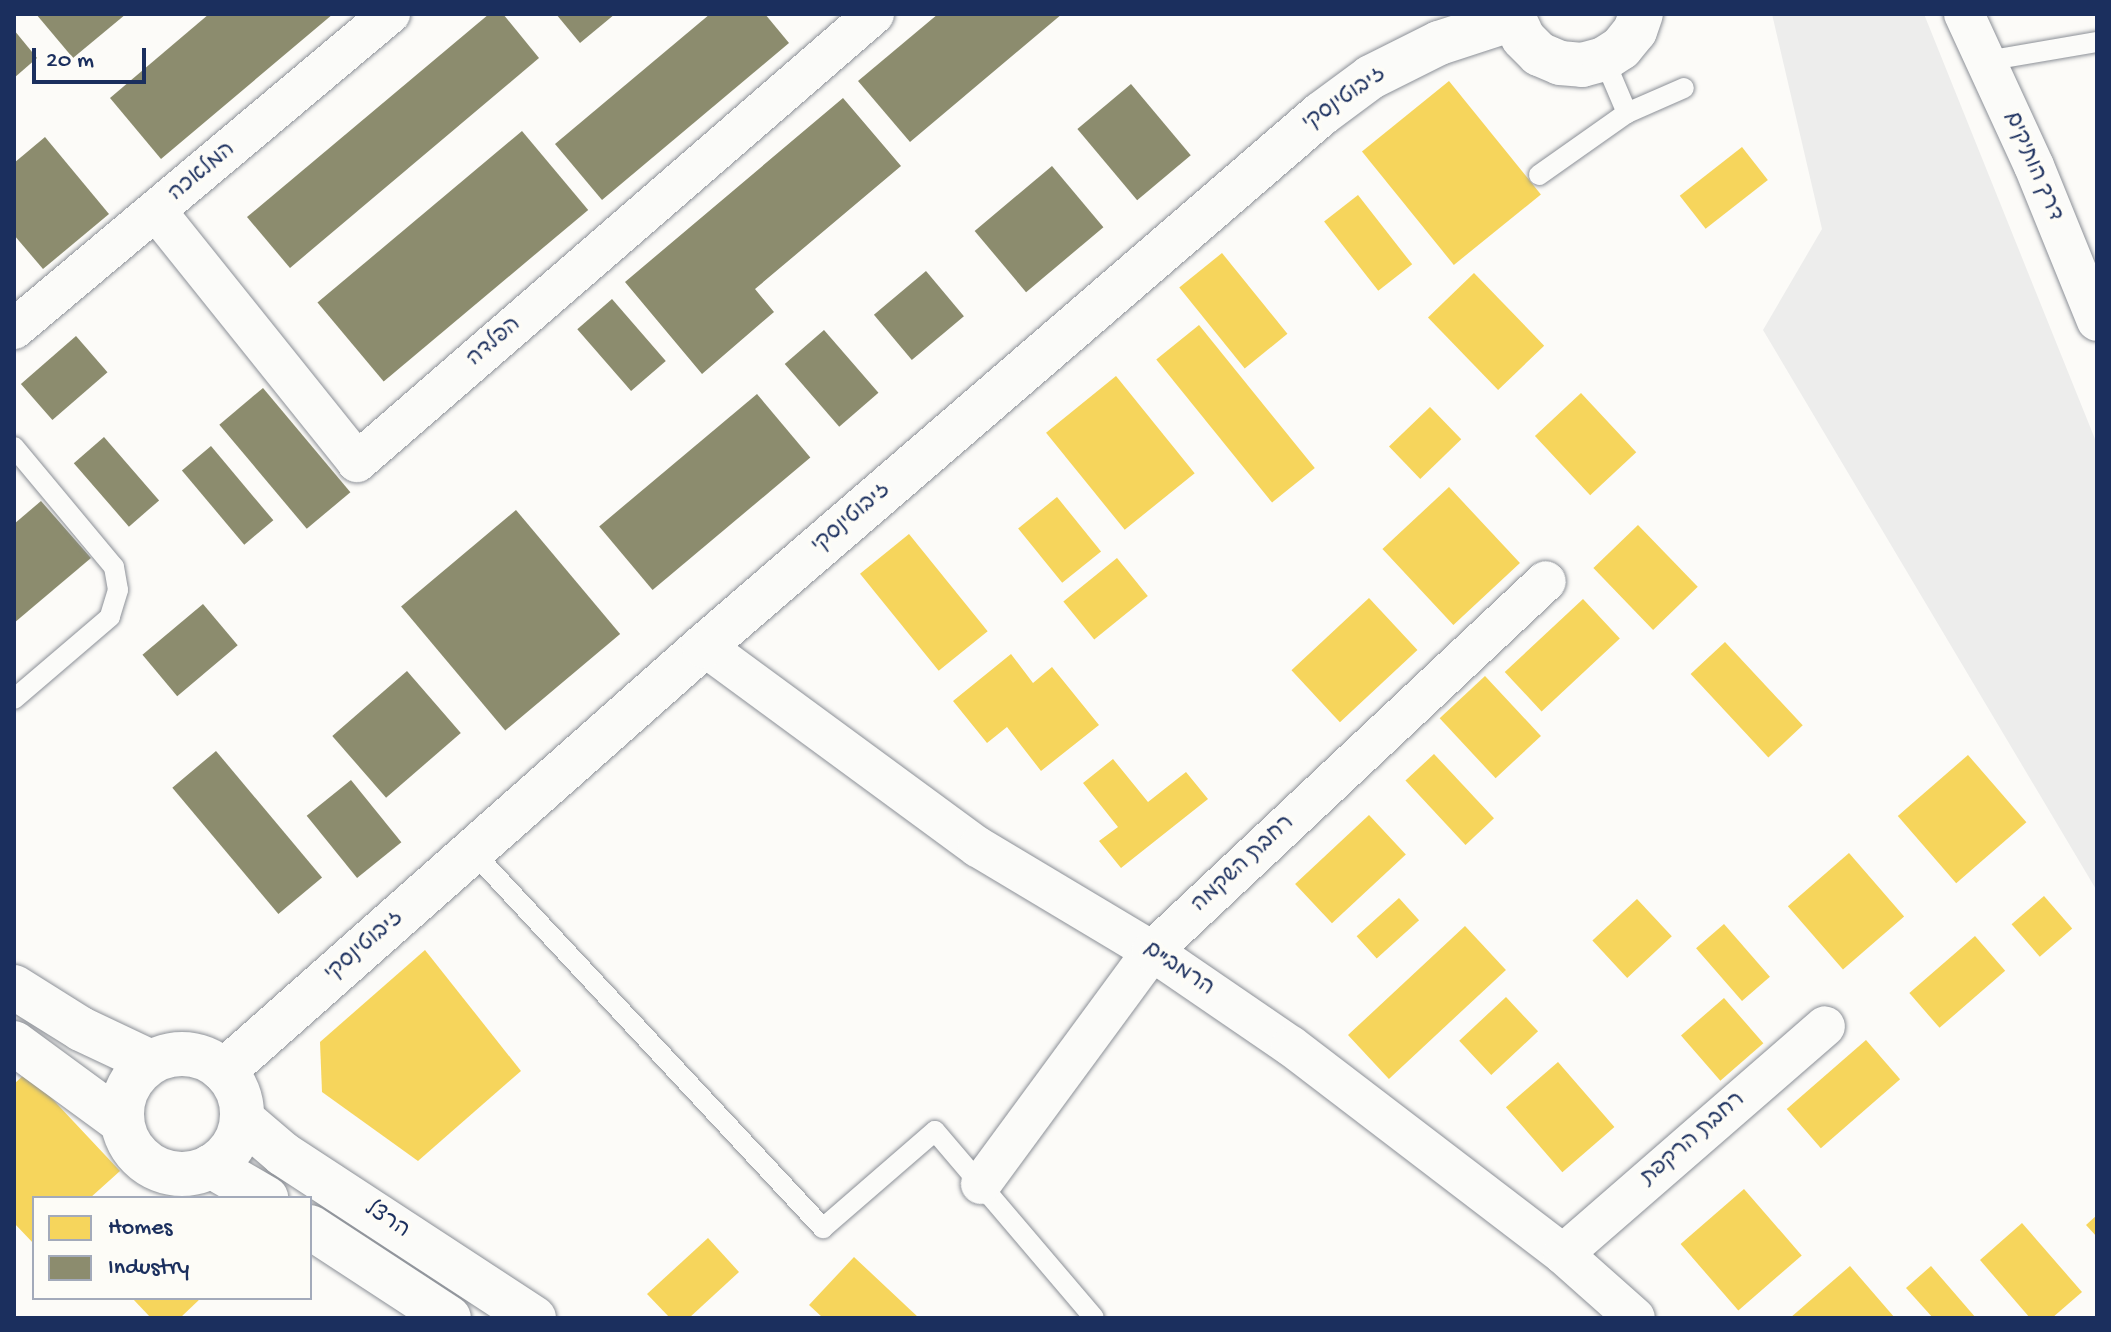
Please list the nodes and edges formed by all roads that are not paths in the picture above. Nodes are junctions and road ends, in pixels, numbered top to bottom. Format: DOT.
graph roads {
  1 [pos="390,14"];
  2 [pos="874,14"];
  3 [pos="1641,14"];
  4 [pos="1964,14"];
  5 [pos="1513,16"];
  6 [pos="2097,42"];
  7 [pos="1604,59"];
  8 [pos="1986,61"];
  9 [pos="1684,88"];
  10 [pos="1627,113"];
  11 [pos="1539,175"];
  12 [pos="157,212"];
  13 [pos="2097,321"];
  14 [pos="14,329"];
  15 [pos="14,447"];
  16 [pos="1546,581"];
  17 [pos="704,646"];
  18 [pos="14,699"];
  19 [pos="473,852"];
  20 [pos="1152,951"];
  21 [pos="14,987"];
  22 [pos="1825,1026"];
  23 [pos="14,1043"];
  24 [pos="151,1062"];
  25 [pos="224,1071"];
  26 [pos="242,1119"];
  27 [pos="122,1122"];
  28 [pos="211,1166"];
  29 [pos="981,1184"];
  30 [pos="263,1196"];
  31 [pos="312,1228"];
  32 [pos="1563,1254"];
  33 [pos="449,1318"];
  34 [pos="534,1318"];
  35 [pos="1094,1318"];
  36 [pos="1635,1318"];
  1 -- 12 [label="street, המלאכה"];
  2 -- 12 [label="street, הפלדה"];
  3 -- 7 [label="street"];
  4 -- 8 [label="street, דרך הותיקים"];
  5 -- 7 [label="street"];
  5 -- 17 [label="street, ז'בוטינסקי"];
  6 -- 8 [label="lane"];
  7 -- 10 [label="lane"];
  8 -- 13 [label="street, דרך הותיקים"];
  9 -- 10 [label="lane"];
  10 -- 11 [label="lane"];
  12 -- 14 [label="street, המלאכה"];
  15 -- 18 [label="lane"];
  16 -- 20 [label="street, רחבת השקמה"];
  17 -- 19 [label="street, ז'בוטינסקי"];
  17 -- 20 [label="street, הרמב\"ם"];
  19 -- 25 [label="street, ז'בוטינסקי"];
  19 -- 29 [label="lane"];
  20 -- 29 [label="street, רחבת השקמה"];
  20 -- 32 [label="street, הרמב\"ם"];
  21 -- 24 [label="street"];
  22 -- 32 [label="street, רחבת הרקפת"];
  23 -- 27 [label="street"];
  24 -- 25 [label="street"];
  24 -- 27 [label="street"];
  25 -- 26 [label="street"];
  26 -- 28 [label="street"];
  26 -- 34 [label="street, הרצל"];
  27 -- 28 [label="street"];
  28 -- 30 [label="street"];
  29 -- 35 [label="lane"];
  31 -- 33 [label="street"];
  32 -- 36 [label="street, הרמב\"ם"];
}
